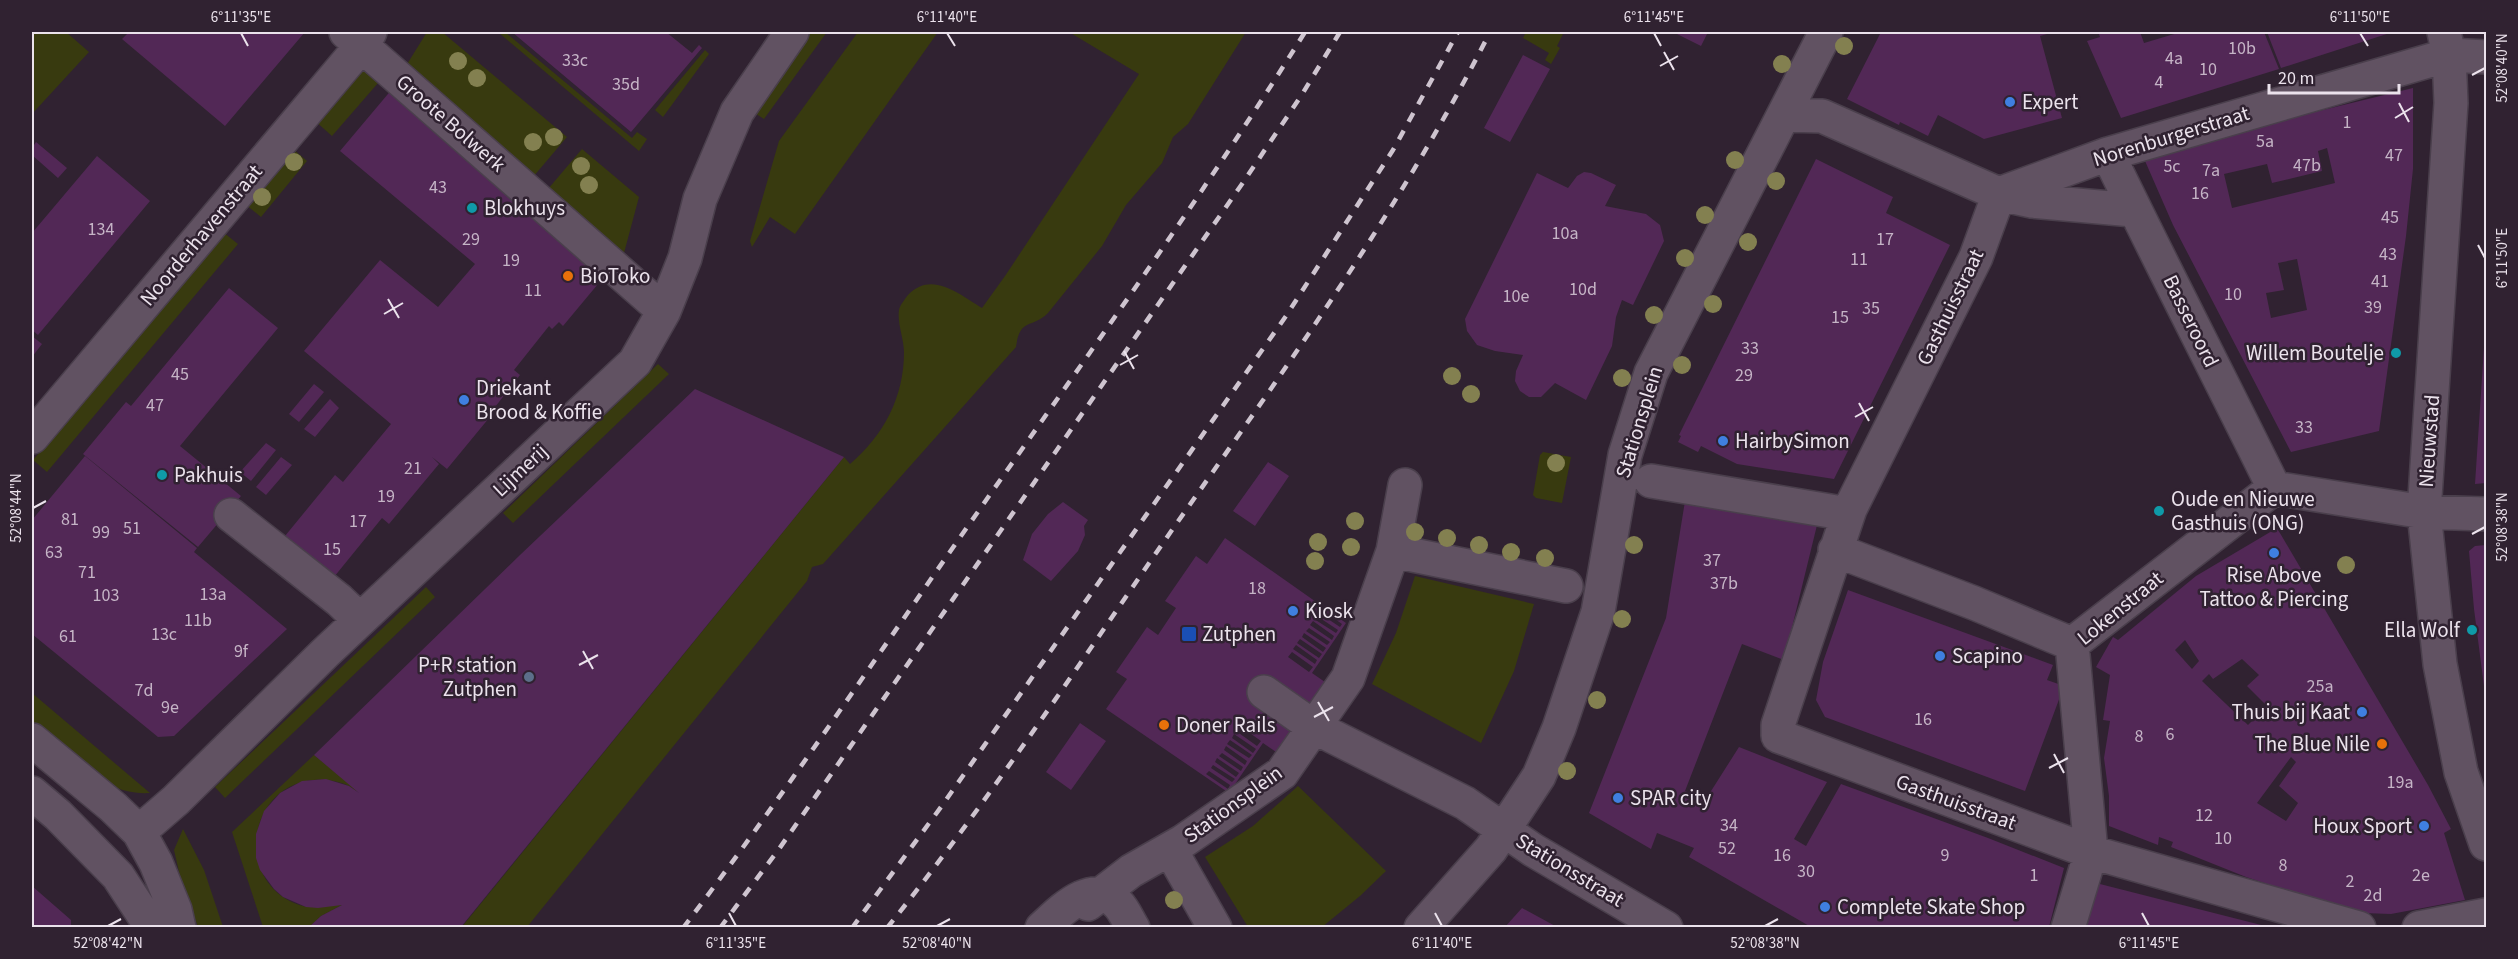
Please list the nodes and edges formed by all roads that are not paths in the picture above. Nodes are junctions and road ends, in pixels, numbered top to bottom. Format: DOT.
graph roads {
  1 [pos="1826,32"];
  2 [pos="359,36"];
  3 [pos="779,36"];
  4 [pos="2447,43"];
  5 [pos="2487,57"];
  6 [pos="1784,115"];
  7 [pos="2108,154"];
  8 [pos="1999,194"];
  9 [pos="2133,210"];
  10 [pos="664,310"];
  11 [pos="32,437"];
  12 [pos="1652,481"];
  13 [pos="1405,485"];
  14 [pos="2274,488"];
  15 [pos="1849,512"];
  16 [pos="2424,512"];
  17 [pos="2487,514"];
  18 [pos="231,515"];
  19 [pos="1835,550"];
  20 [pos="1393,551"];
  21 [pos="1566,586"];
  22 [pos="360,620"];
  23 [pos="2072,644"];
  24 [pos="1264,692"];
  25 [pos="1314,727"];
  26 [pos="32,740"];
  27 [pos="32,793"];
  28 [pos="58,815"];
  29 [pos="1505,830"];
  30 [pos="139,832"];
  31 [pos="2487,844"];
  32 [pos="1170,849"];
  33 [pos="2091,852"];
  34 [pos="1095,899"];
  35 [pos="2487,915"];
  36 [pos="1207,925"];
  37 [pos="152,927"];
  38 [pos="179,927"];
  39 [pos="1042,927"];
  40 [pos="1133,927"];
  41 [pos="1420,927"];
  42 [pos="1666,927"];
  43 [pos="2068,927"];
  44 [pos="2359,927"];
  45 [pos="2419,927"];
  1 -- 6 [label="street, Stationsplein"];
  2 -- 10 [label="street, Groote Bolwerk"];
  2 -- 11 [label="street, Noorderhavenstraat"];
  3 -- 10 [label="street, Lijmerij"];
  4 -- 5 [label="street, Norenburgerstraat"];
  4 -- 7 [label="street, Norenburgerstraat"];
  4 -- 16 [label="street, Nieuwstad"];
  6 -- 8 [label="street"];
  6 -- 29 [label="street, Stationsplein"];
  7 -- 8 [label="street, Norenburgerstraat"];
  7 -- 9 [label="street, Basseroord"];
  8 -- 9 [label="street"];
  8 -- 15 [label="street, Gasthuisstraat"];
  9 -- 14 [label="street, Basseroord"];
  10 -- 22 [label="street, Lijmerij"];
  12 -- 15 [label="street"];
  13 -- 20 [label="street, Stationsplein"];
  14 -- 16 [label="street"];
  14 -- 23 [label="street, Lokenstraat"];
  15 -- 19 [label="street, Gasthuisstraat"];
  16 -- 17 [label="street"];
  16 -- 31 [label="street, Nieuwstad"];
  18 -- 22 [label="street"];
  19 -- 23 [label="street"];
  19 -- 33 [label="street, Gasthuisstraat"];
  20 -- 21 [label="street"];
  20 -- 25 [label="street, Stationsplein"];
  22 -- 30 [label="street, Lijmerij"];
  23 -- 33 [label="street, Lokenstraat"];
  24 -- 25 [label="street"];
  25 -- 29 [label="street"];
  25 -- 32 [label="street, Stationsplein"];
  26 -- 30 [label="street"];
  27 -- 28 [label="street"];
  28 -- 30 [label="street"];
  28 -- 37 [label="street"];
  29 -- 41 [label="street, Stationsplein"];
  29 -- 42 [label="street, Stationsstraat"];
  30 -- 38 [label="street"];
  32 -- 34 [label="street, Stationsplein"];
  32 -- 36 [label="street, Stationsplein"];
  33 -- 43 [label="street, Lokenstraat"];
  33 -- 44 [label="street, Gasthuisstraat"];
  34 -- 39 [label="street"];
  34 -- 40 [label="street"];
  35 -- 45 [label="street"];
}
